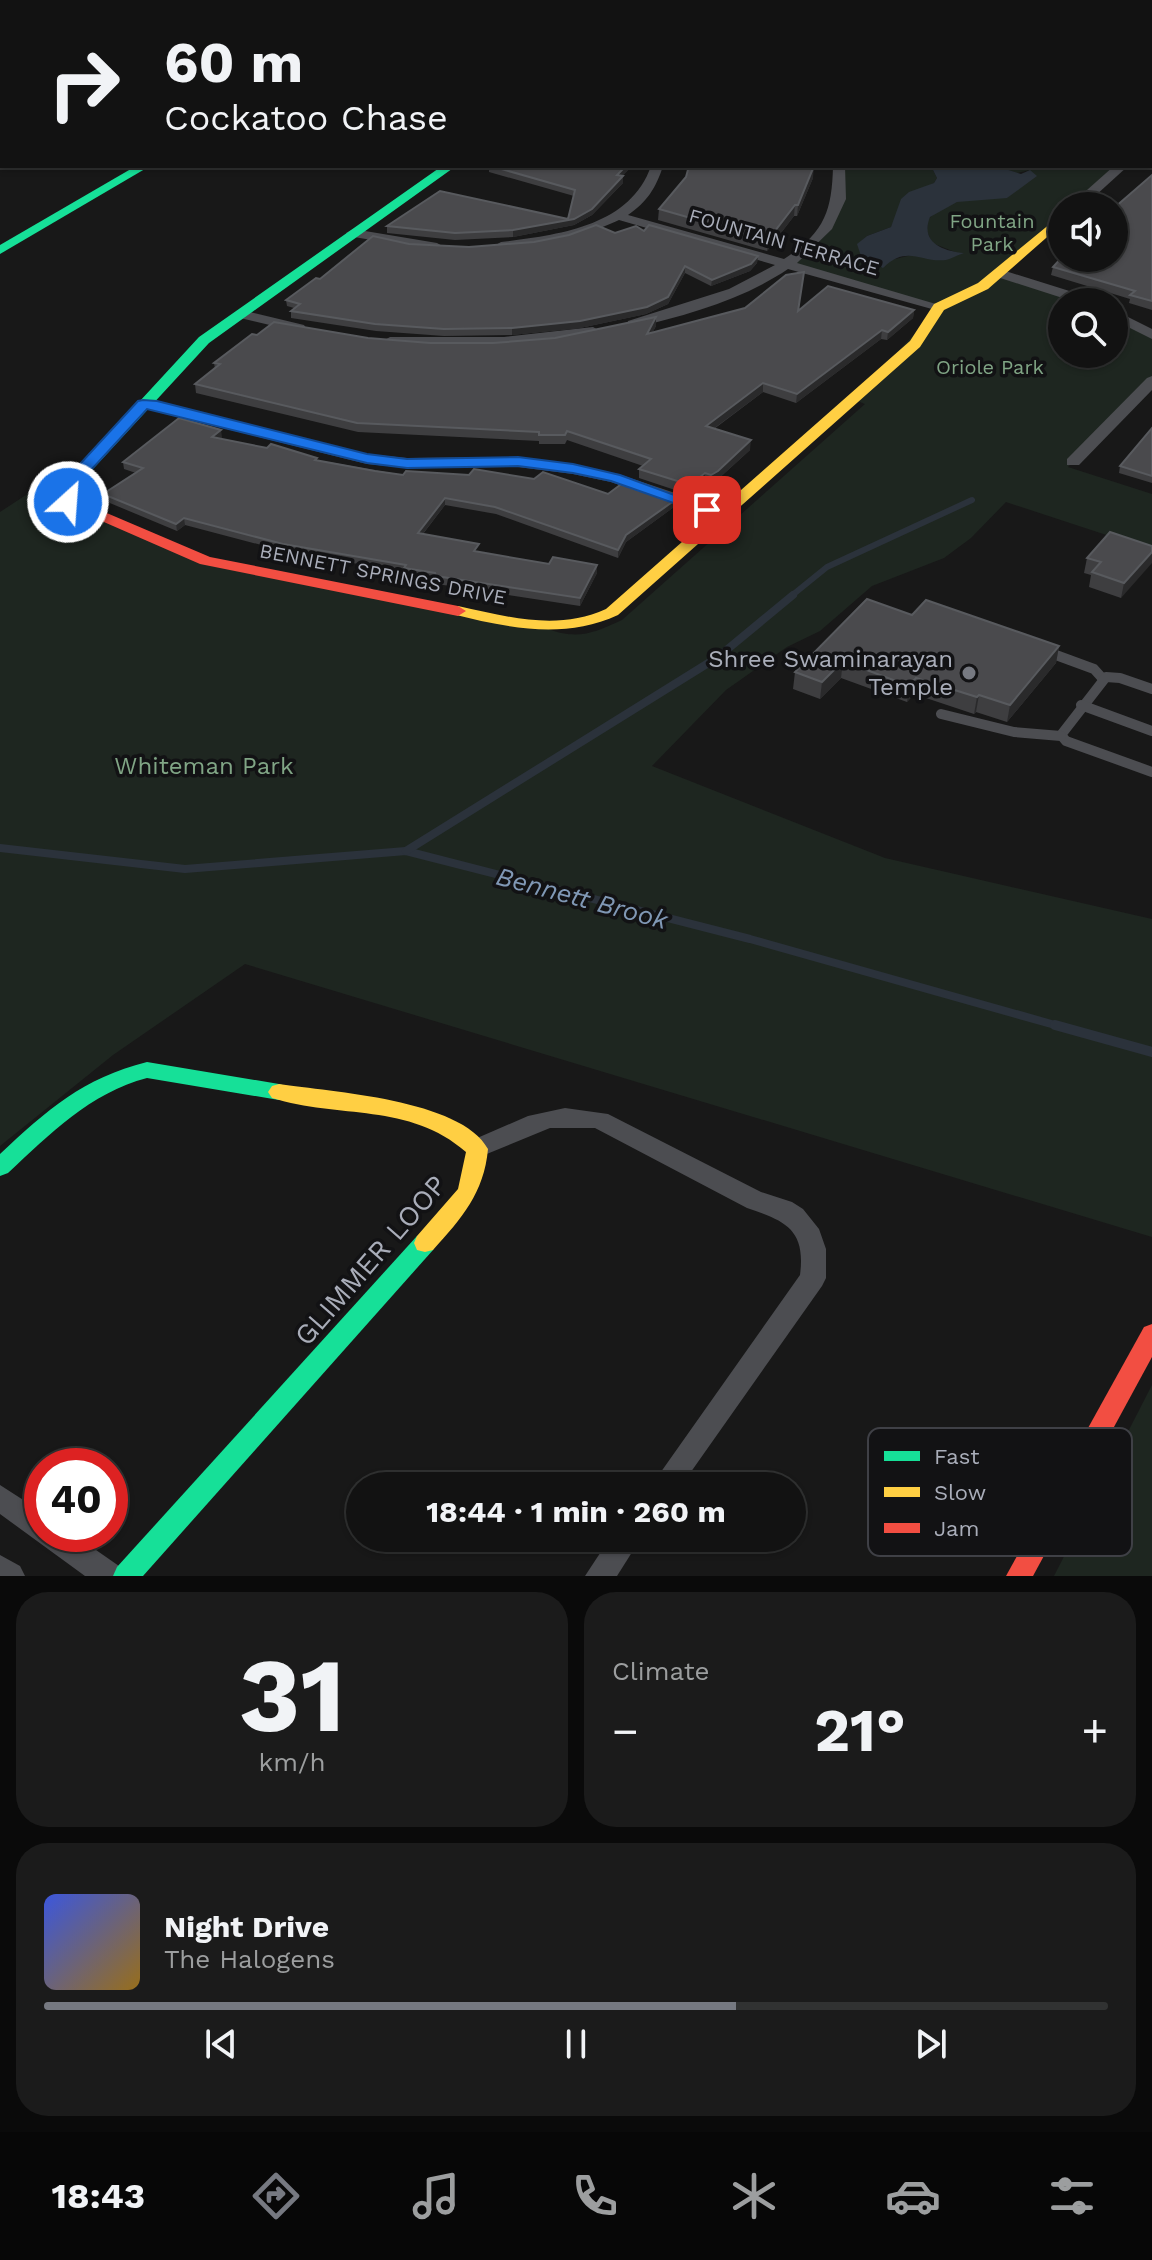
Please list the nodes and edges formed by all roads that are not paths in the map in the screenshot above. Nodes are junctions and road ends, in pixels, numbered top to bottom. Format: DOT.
graph roads {
  1 [pos="118,168"];
  2 [pos="141,168"];
  3 [pos="447,168"];
  4 [pos="656,168"];
  5 [pos="839,168"];
  6 [pos="1120,168"];
  7 [pos="1092,192"];
  8 [pos="618,216"];
  9 [pos="1048,230"];
  10 [pos="353,233"];
  11 [pos="0,237"];
  12 [pos="454,247"];
  13 [pos="490,247"];
  14 [pos="0,250"];
  15 [pos="786,264"];
  16 [pos="999,273"];
  17 [pos="1048,289"];
  18 [pos="939,307"];
  19 [pos="241,314"];
  20 [pos="1128,322"];
  21 [pos="311,330"];
  22 [pos="1152,335"];
  23 [pos="381,340"];
  24 [pos="1152,381"];
  25 [pos="143,404"];
  26 [pos="1073,462"];
  27 [pos="723,515"];
  28 [pos="1039,648"];
  29 [pos="1103,679"];
  30 [pos="1152,689"];
  31 [pos="1081,705"];
  32 [pos="941,714"];
  33 [pos="1152,731"];
  34 [pos="1061,736"];
  35 [pos="1152,772"];
  36 [pos="477,1149"];
  37 [pos="0,1167"];
  38 [pos="1152,1334"];
  39 [pos="1100,1428"];
  40 [pos="675,1472"];
  41 [pos="0,1498"];
  42 [pos="24,1515"];
  43 [pos="75,1552"];
  44 [pos="617,1552"];
  45 [pos="1030,1556"];
  46 [pos="0,1569"];
  47 [pos="10,1576"];
  48 [pos="109,1576"];
  49 [pos="126,1576"];
  50 [pos="600,1576"];
  51 [pos="1019,1576"];
  1 -- 11 [label="main road"];
  2 -- 14 [label="main road"];
  3 -- 10 [label="main road, BENNETT SPRINGS DRIVE"];
  4 -- 8 [label="street"];
  5 -- 15 [label="street"];
  6 -- 7 [label="street"];
  8 -- 13 [label="street"];
  8 -- 15 [label="street, FOUNTAIN TERRACE"];
  9 -- 16 [label="main road"];
  10 -- 12 [label="street"];
  10 -- 19 [label="main road, BENNETT SPRINGS DRIVE"];
  15 -- 18 [label="street, FOUNTAIN TERRACE"];
  15 -- 23 [label="street"];
  16 -- 17 [label="street"];
  16 -- 18 [label="main road"];
  18 -- 27 [label="main road, BENNETT SPRINGS DRIVE"];
  19 -- 21 [label="street"];
  19 -- 25 [label="main road, BENNETT SPRINGS DRIVE"];
  20 -- 22 [label="street"];
  24 -- 26 [label="street"];
  25 -- 27 [label="street"];
  25 -- 27 [label="main road, BENNETT SPRINGS DRIVE"];
  28 -- 29 [label="lane"];
  29 -- 30 [label="lane"];
  29 -- 31 [label="lane"];
  31 -- 33 [label="lane"];
  31 -- 34 [label="lane"];
  32 -- 34 [label="lane"];
  34 -- 35 [label="lane"];
  36 -- 37 [label="main road"];
  36 -- 40 [label="street"];
  36 -- 49 [label="main road, GLIMMER LOOP"];
  38 -- 39 [label="main road"];
  41 -- 42 [label="street"];
  43 -- 48 [label="street"];
  44 -- 50 [label="street"];
  45 -- 51 [label="main road"];
  46 -- 47 [label="street"];
}
